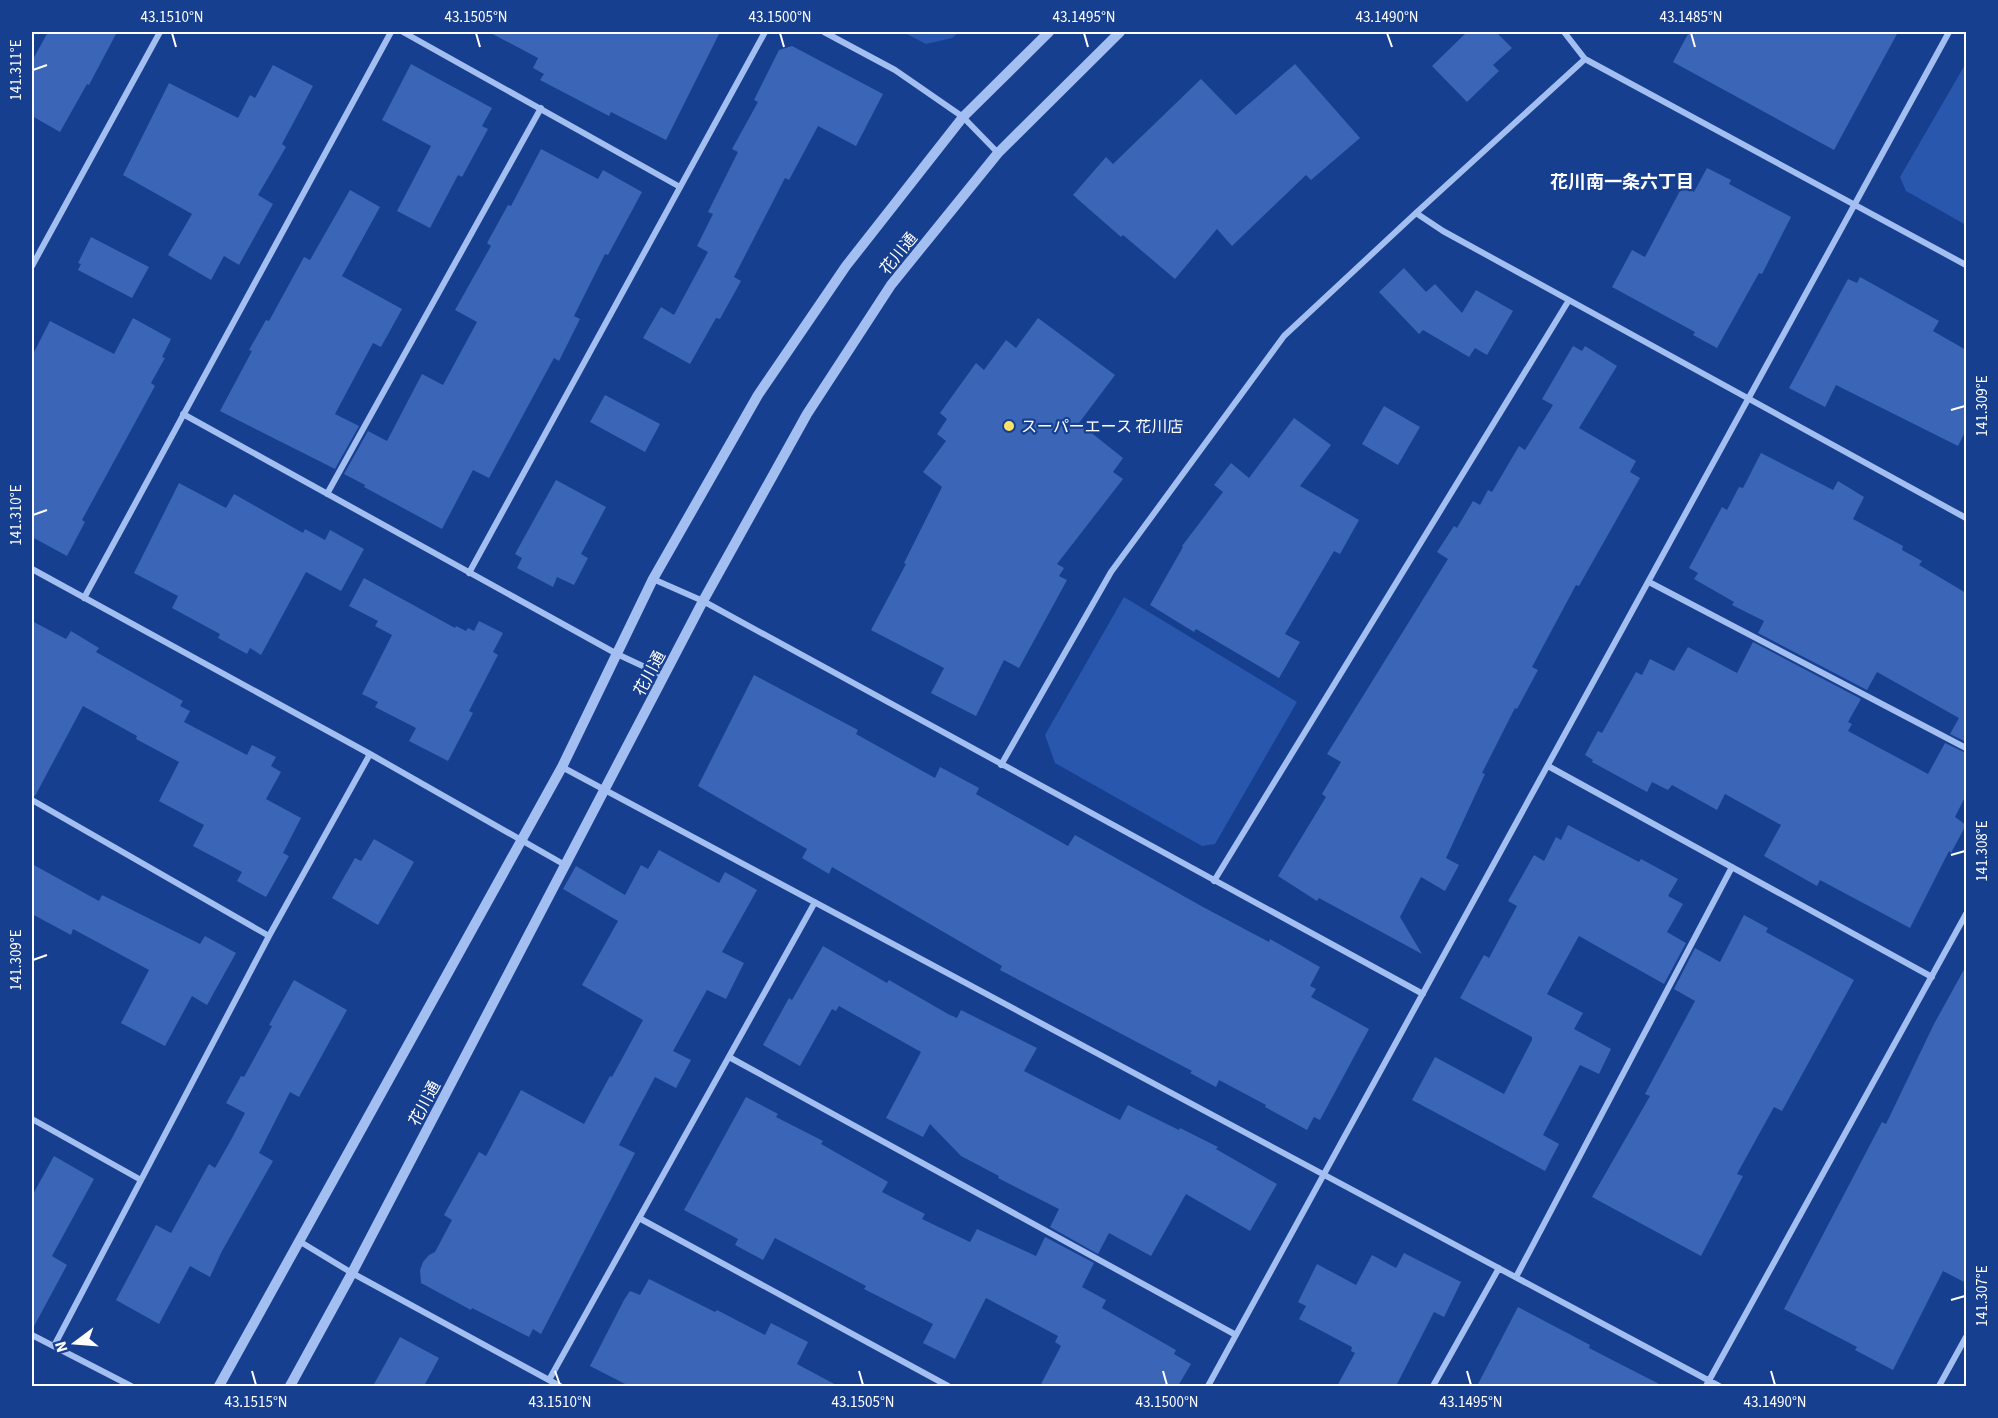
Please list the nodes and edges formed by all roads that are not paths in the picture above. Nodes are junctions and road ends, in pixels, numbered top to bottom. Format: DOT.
graph roads {
  1 [pos="160,32"];
  2 [pos="391,32"];
  3 [pos="403,32"];
  4 [pos="765,32"];
  5 [pos="824,32"];
  6 [pos="1049,32"];
  7 [pos="1120,32"];
  8 [pos="1564,32"];
  9 [pos="1949,32"];
  10 [pos="1585,59"];
  11 [pos="541,108"];
  12 [pos="963,117"];
  13 [pos="998,153"];
  14 [pos="680,186"];
  15 [pos="1856,205"];
  16 [pos="1416,213"];
  17 [pos="1966,265"];
  18 [pos="32,266"];
  19 [pos="1569,300"];
  20 [pos="1750,398"];
  21 [pos="183,414"];
  22 [pos="327,494"];
  23 [pos="1966,518"];
  24 [pos="32,569"];
  25 [pos="470,573"];
  26 [pos="653,579"];
  27 [pos="1649,582"];
  28 [pos="84,598"];
  29 [pos="703,601"];
  30 [pos="617,654"];
  31 [pos="664,676"];
  32 [pos="1966,748"];
  33 [pos="370,754"];
  34 [pos="1001,765"];
  35 [pos="1548,766"];
  36 [pos="562,767"];
  37 [pos="604,791"];
  38 [pos="32,800"];
  39 [pos="521,841"];
  40 [pos="565,865"];
  41 [pos="1732,867"];
  42 [pos="1214,881"];
  43 [pos="815,902"];
  44 [pos="1966,914"];
  45 [pos="269,936"];
  46 [pos="1932,976"];
  47 [pos="1423,994"];
  48 [pos="729,1057"];
  49 [pos="32,1119"];
  50 [pos="1324,1174"];
  51 [pos="141,1180"];
  52 [pos="639,1218"];
  53 [pos="299,1241"];
  54 [pos="1499,1268"];
  55 [pos="352,1273"];
  56 [pos="1516,1277"];
  57 [pos="32,1335"];
  58 [pos="1236,1335"];
  59 [pos="1966,1337"];
  60 [pos="54,1346"];
  61 [pos="549,1380"];
  62 [pos="1707,1384"];
  63 [pos="131,1386"];
  64 [pos="219,1386"];
  65 [pos="290,1386"];
  66 [pos="560,1386"];
  67 [pos="948,1386"];
  68 [pos="1208,1386"];
  69 [pos="1433,1386"];
  70 [pos="1719,1386"];
  71 [pos="1939,1386"];
  1 -- 18 [label="street"];
  2 -- 21 [label="street"];
  3 -- 11 [label="street"];
  4 -- 14 [label="street"];
  5 -- 12 [label="street"];
  6 -- 12 [label="street, 花川通"];
  7 -- 13 [label="street, 花川通"];
  8 -- 10 [label="street"];
  9 -- 15 [label="street"];
  10 -- 15 [label="street"];
  10 -- 16 [label="street"];
  11 -- 14 [label="street"];
  11 -- 22 [label="street"];
  12 -- 13 [label="street"];
  12 -- 26 [label="street, 花川通"];
  13 -- 29 [label="street, 花川通"];
  14 -- 25 [label="street"];
  15 -- 17 [label="street"];
  15 -- 20 [label="street"];
  16 -- 19 [label="street"];
  16 -- 34 [label="street"];
  19 -- 20 [label="street"];
  19 -- 42 [label="street"];
  20 -- 23 [label="street"];
  20 -- 27 [label="street"];
  21 -- 22 [label="street"];
  21 -- 28 [label="street"];
  22 -- 25 [label="street"];
  24 -- 28 [label="street"];
  25 -- 30 [label="street"];
  26 -- 29 [label="street"];
  26 -- 30 [label="street, 花川通"];
  27 -- 32 [label="street"];
  27 -- 35 [label="street"];
  28 -- 33 [label="street"];
  29 -- 31 [label="street, 花川通"];
  29 -- 34 [label="street"];
  30 -- 31 [label="street"];
  30 -- 36 [label="street, 花川通"];
  31 -- 37 [label="street, 花川通"];
  33 -- 39 [label="street"];
  33 -- 45 [label="street"];
  34 -- 42 [label="street"];
  35 -- 41 [label="street"];
  35 -- 47 [label="street"];
  36 -- 37 [label="street"];
  36 -- 39 [label="street, 花川通"];
  37 -- 40 [label="street, 花川通"];
  37 -- 43 [label="street"];
  38 -- 45 [label="street"];
  39 -- 40 [label="street"];
  39 -- 53 [label="street, 花川通"];
  40 -- 55 [label="street, 花川通"];
  41 -- 46 [label="street"];
  41 -- 56 [label="street"];
  42 -- 47 [label="street"];
  43 -- 48 [label="street"];
  43 -- 50 [label="street"];
  44 -- 46 [label="street"];
  45 -- 51 [label="street"];
  46 -- 62 [label="street"];
  47 -- 50 [label="street"];
  48 -- 52 [label="street"];
  48 -- 58 [label="street"];
  49 -- 51 [label="street"];
  50 -- 54 [label="street"];
  50 -- 58 [label="street"];
  51 -- 60 [label="street"];
  52 -- 61 [label="street"];
  52 -- 67 [label="street"];
  53 -- 55 [label="street"];
  53 -- 64 [label="street, 花川通"];
  54 -- 56 [label="street"];
  54 -- 69 [label="street"];
  55 -- 61 [label="street"];
  55 -- 65 [label="street, 花川通"];
  56 -- 62 [label="street"];
  57 -- 60 [label="street"];
  58 -- 68 [label="street"];
  59 -- 71 [label="street"];
  60 -- 63 [label="street"];
  61 -- 66 [label="street"];
  62 -- 70 [label="street"];
}
